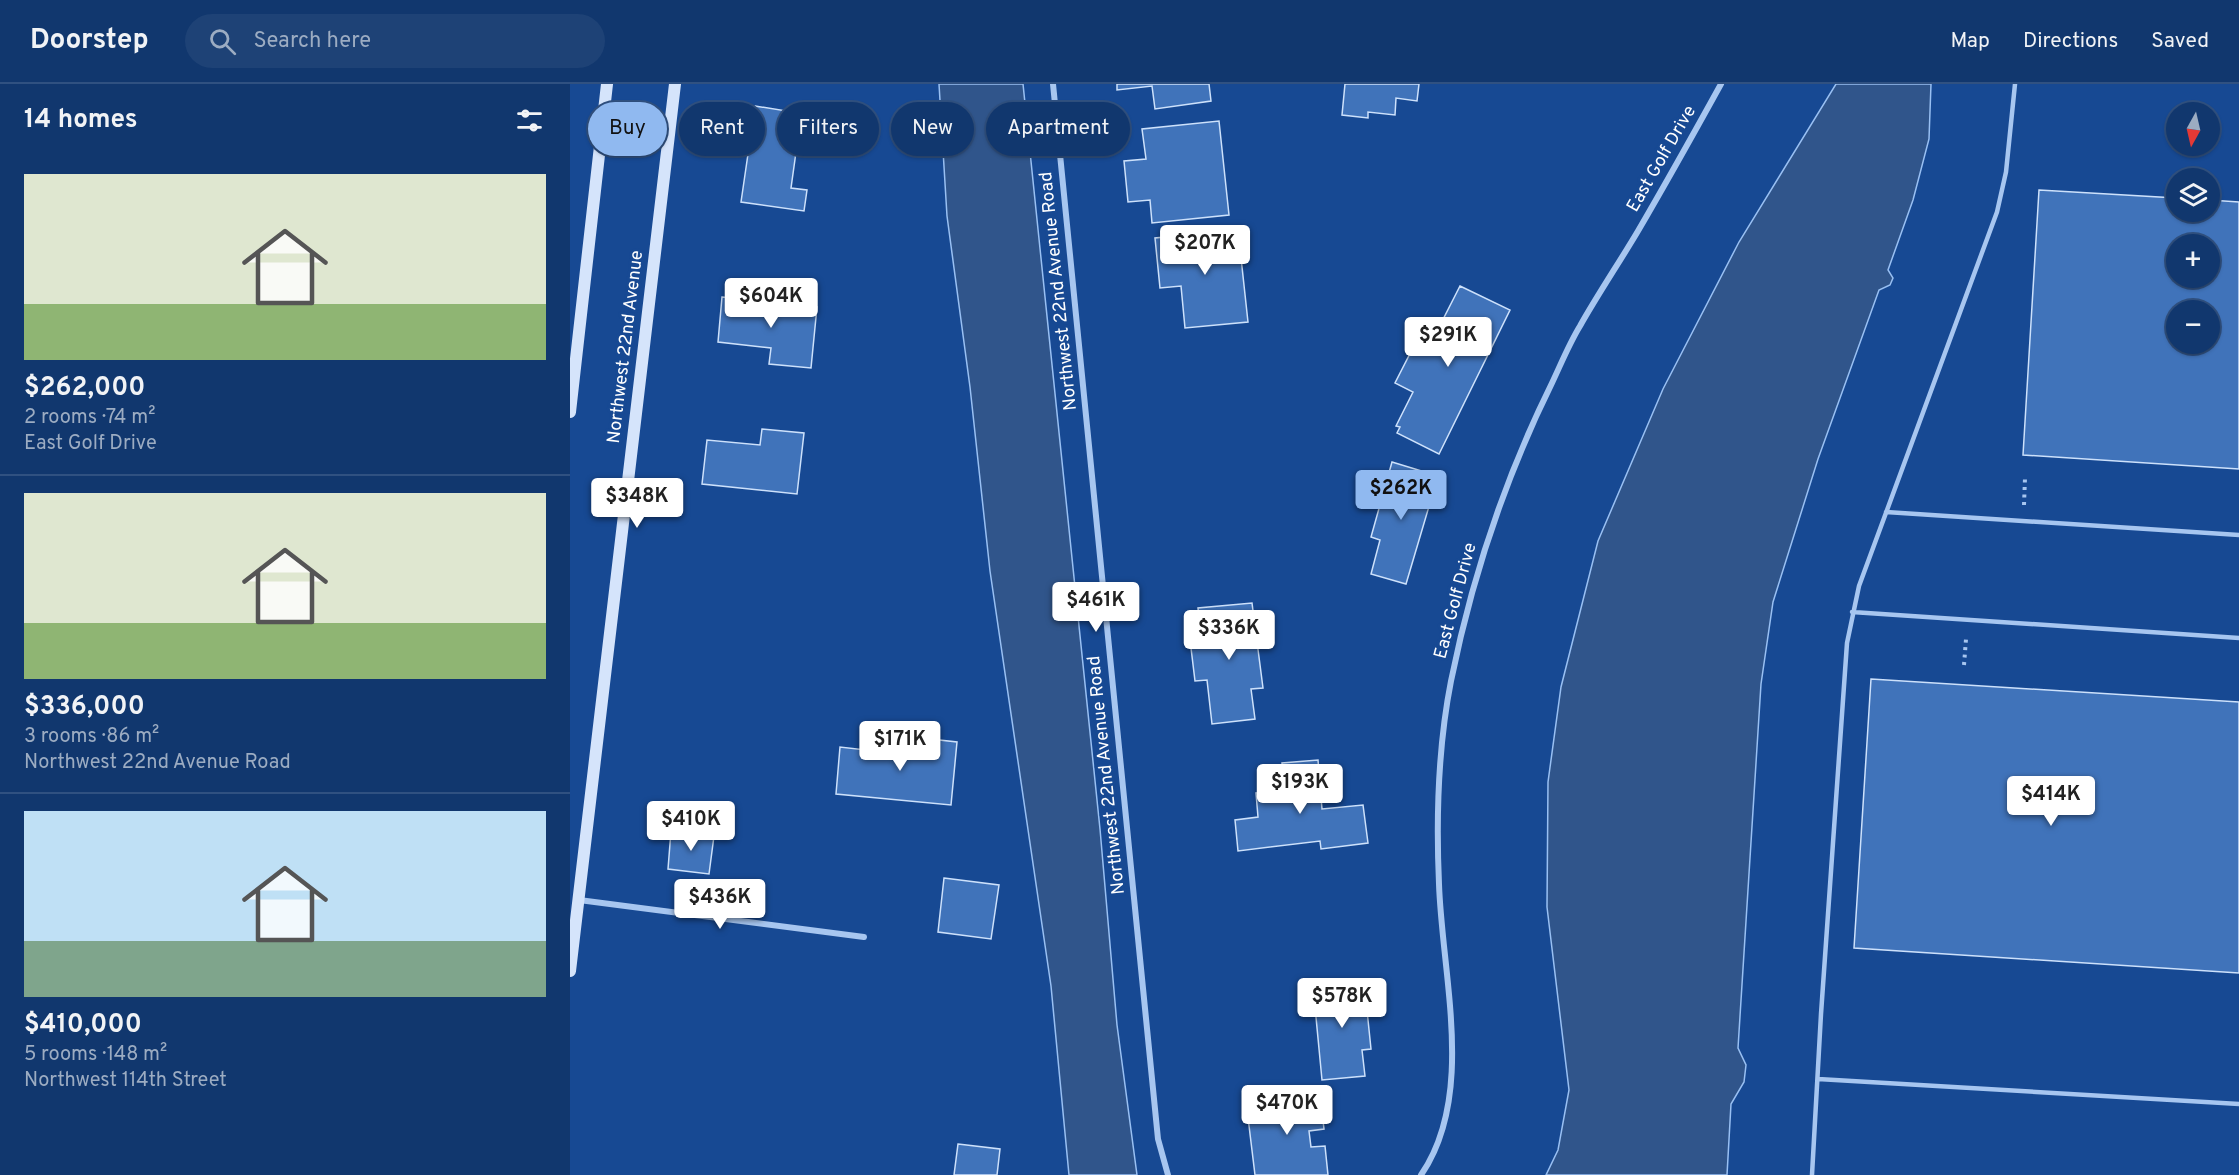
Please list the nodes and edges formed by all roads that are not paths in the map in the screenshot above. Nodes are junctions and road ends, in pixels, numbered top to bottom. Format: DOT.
graph roads {
  1 [pos="607,84"];
  2 [pos="675,84"];
  3 [pos="1053,84"];
  4 [pos="1721,84"];
  5 [pos="2015,84"];
  6 [pos="570,412"];
  7 [pos="1886,512"];
  8 [pos="2239,536"];
  9 [pos="1852,612"];
  10 [pos="2239,638"];
  11 [pos="578,900"];
  12 [pos="864,936"];
  13 [pos="570,971"];
  14 [pos="1818,1078"];
  15 [pos="2239,1104"];
  16 [pos="1168,1175"];
  17 [pos="1421,1175"];
  18 [pos="1812,1175"];
  1 -- 6 [label="main road"];
  2 -- 11 [label="main road, Northwest 22nd Avenue"];
  3 -- 16 [label="street, Northwest 22nd Avenue Road"];
  4 -- 17 [label="street, East Golf Drive"];
  5 -- 7 [label="lane"];
  7 -- 8 [label="lane"];
  7 -- 9 [label="lane"];
  9 -- 10 [label="lane"];
  9 -- 14 [label="lane"];
  11 -- 12 [label="street"];
  11 -- 13 [label="main road, Northwest 22nd Avenue"];
  14 -- 15 [label="lane"];
  14 -- 18 [label="lane"];
}
